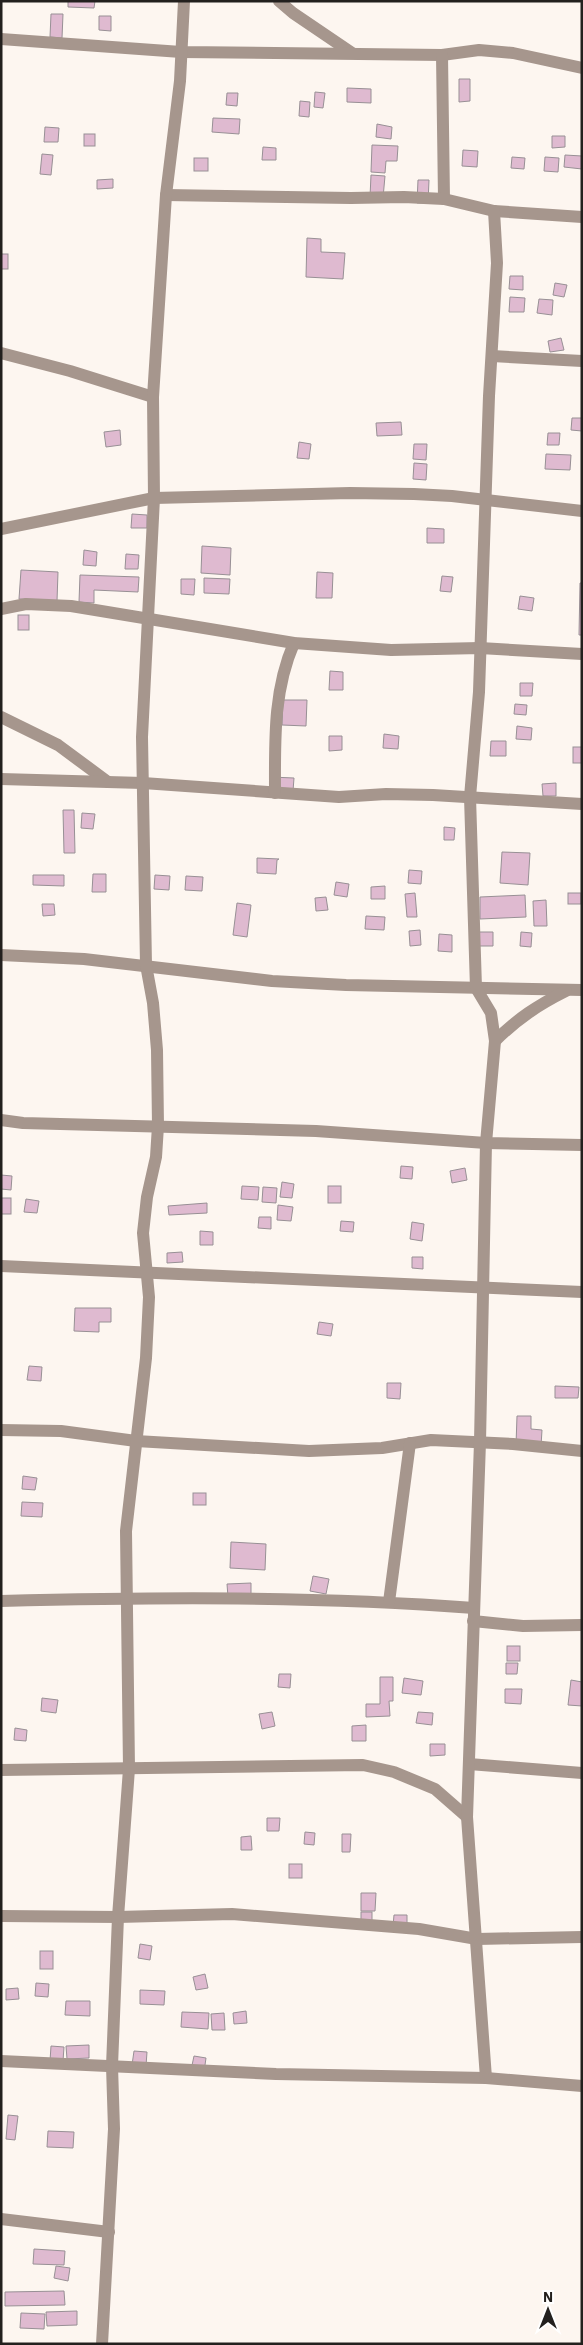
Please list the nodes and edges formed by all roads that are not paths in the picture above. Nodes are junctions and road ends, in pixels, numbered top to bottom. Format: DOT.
graph roads {
  1 [pos="184,1"];
  2 [pos="279,1"];
  3 [pos="1,39"];
  4 [pos="181,52"];
  5 [pos="352,53"];
  6 [pos="442,55"];
  7 [pos="582,68"];
  8 [pos="166,195"];
  9 [pos="444,199"];
  10 [pos="494,211"];
  11 [pos="582,217"];
  12 [pos="1,353"];
  13 [pos="492,356"];
  14 [pos="582,361"];
  15 [pos="153,397"];
  16 [pos="154,498"];
  17 [pos="486,500"];
  18 [pos="582,511"];
  19 [pos="1,529"];
  20 [pos="1,609"];
  21 [pos="148,619"];
  22 [pos="294,643"];
  23 [pos="480,648"];
  24 [pos="582,654"];
  25 [pos="1,717"];
  26 [pos="1,779"];
  27 [pos="108,782"];
  28 [pos="143,783"];
  29 [pos="274,793"];
  30 [pos="470,797"];
  31 [pos="582,804"];
  32 [pos="1,954"];
  33 [pos="146,966"];
  34 [pos="476,988"];
  35 [pos="568,989"];
  36 [pos="582,990"];
  37 [pos="495,1041"];
  38 [pos="1,1120"];
  39 [pos="158,1126"];
  40 [pos="486,1143"];
  41 [pos="582,1145"];
  42 [pos="1,1266"];
  43 [pos="146,1273"];
  44 [pos="483,1287"];
  45 [pos="582,1292"];
  46 [pos="1,1430"];
  47 [pos="136,1441"];
  48 [pos="480,1442"];
  49 [pos="410,1443"];
  50 [pos="582,1451"];
  51 [pos="128,1598"];
  52 [pos="1,1601"];
  53 [pos="389,1602"];
  54 [pos="474,1608"];
  55 [pos="473,1621"];
  56 [pos="582,1625"];
  57 [pos="469,1764"];
  58 [pos="129,1769"];
  59 [pos="1,1770"];
  60 [pos="582,1773"];
  61 [pos="467,1818"];
  62 [pos="1,1916"];
  63 [pos="118,1917"];
  64 [pos="582,1937"];
  65 [pos="478,1939"];
  66 [pos="1,2061"];
  67 [pos="112,2066"];
  68 [pos="486,2078"];
  69 [pos="582,2086"];
  70 [pos="1,2220"];
  71 [pos="109,2232"];
  72 [pos="102,2344"];
  1 -- 4 [label="street"];
  2 -- 5 [label="street"];
  3 -- 4 [label="street"];
  4 -- 5 [label="street"];
  4 -- 8 [label="street"];
  5 -- 6 [label="street"];
  6 -- 7 [label="street"];
  6 -- 9 [label="street"];
  8 -- 9 [label="street"];
  8 -- 15 [label="street"];
  9 -- 10 [label="street"];
  10 -- 11 [label="street"];
  10 -- 13 [label="street"];
  12 -- 15 [label="street"];
  13 -- 14 [label="street"];
  13 -- 17 [label="street"];
  15 -- 16 [label="street"];
  16 -- 17 [label="street"];
  16 -- 19 [label="street"];
  16 -- 21 [label="street"];
  17 -- 18 [label="street"];
  17 -- 23 [label="street"];
  20 -- 21 [label="street"];
  21 -- 22 [label="street"];
  21 -- 28 [label="street"];
  22 -- 23 [label="street"];
  22 -- 29 [label="street"];
  23 -- 24 [label="street"];
  23 -- 30 [label="street"];
  25 -- 27 [label="street"];
  26 -- 27 [label="street"];
  27 -- 28 [label="street"];
  28 -- 29 [label="street"];
  28 -- 33 [label="street"];
  29 -- 30 [label="street"];
  30 -- 31 [label="street"];
  30 -- 34 [label="street"];
  32 -- 33 [label="street"];
  33 -- 34 [label="street"];
  33 -- 39 [label="street"];
  34 -- 35 [label="street"];
  34 -- 37 [label="street"];
  35 -- 36 [label="street"];
  35 -- 37 [label="street"];
  37 -- 40 [label="street"];
  38 -- 39 [label="street"];
  39 -- 40 [label="street"];
  39 -- 43 [label="street"];
  40 -- 41 [label="street"];
  40 -- 44 [label="street"];
  42 -- 43 [label="street"];
  43 -- 44 [label="street"];
  43 -- 47 [label="street"];
  44 -- 45 [label="street"];
  44 -- 48 [label="street"];
  46 -- 47 [label="street"];
  47 -- 49 [label="street"];
  47 -- 51 [label="street"];
  48 -- 49 [label="street"];
  48 -- 50 [label="street"];
  48 -- 54 [label="street"];
  49 -- 53 [label="street"];
  51 -- 52 [label="street"];
  51 -- 53 [label="street"];
  51 -- 58 [label="street"];
  53 -- 54 [label="street"];
  54 -- 55 [label="street"];
  55 -- 56 [label="street"];
  55 -- 57 [label="street"];
  57 -- 60 [label="street"];
  57 -- 61 [label="street"];
  58 -- 59 [label="street"];
  58 -- 61 [label="street"];
  58 -- 63 [label="street"];
  61 -- 65 [label="street"];
  62 -- 63 [label="street"];
  63 -- 65 [label="street"];
  63 -- 67 [label="street"];
  64 -- 65 [label="street"];
  65 -- 68 [label="street"];
  66 -- 67 [label="street"];
  67 -- 68 [label="street"];
  67 -- 71 [label="street"];
  68 -- 69 [label="street"];
  70 -- 71 [label="street"];
  71 -- 72 [label="street"];
}
